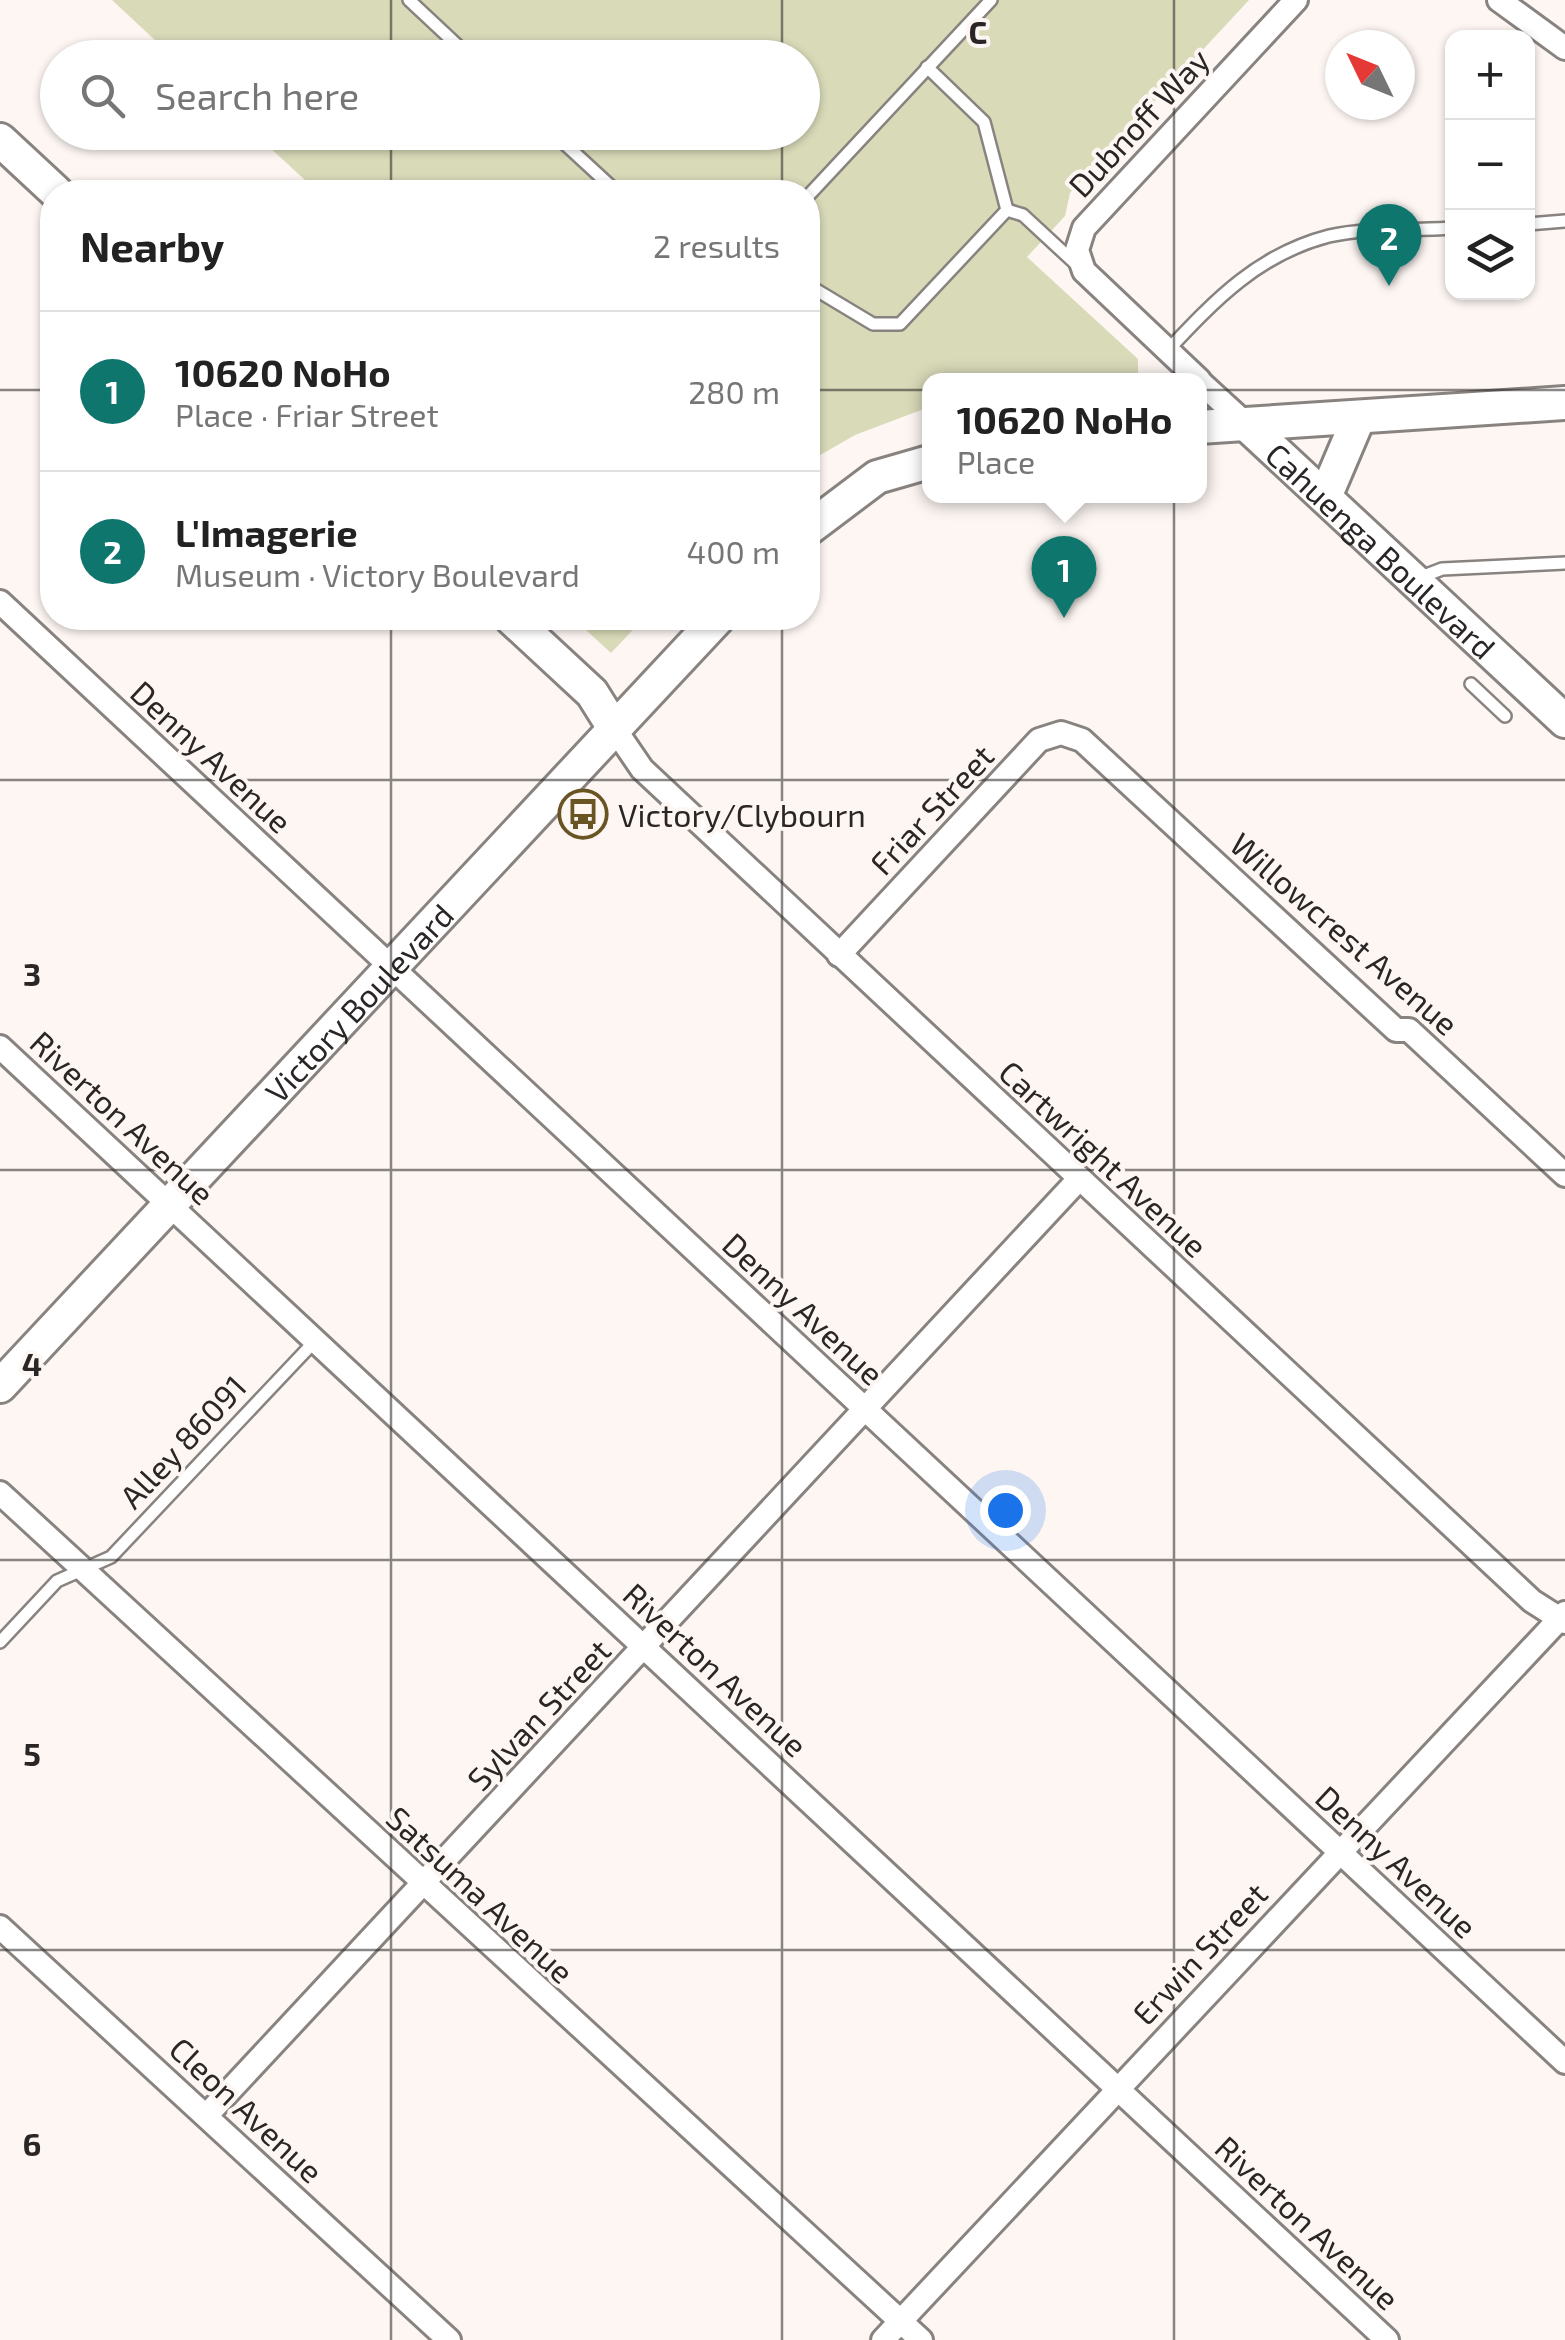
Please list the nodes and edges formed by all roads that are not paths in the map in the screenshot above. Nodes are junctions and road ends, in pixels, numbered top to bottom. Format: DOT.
graph roads {
  1 [pos="409,0"];
  2 [pos="991,0"];
  3 [pos="1296,0"];
  4 [pos="1499,0"];
  5 [pos="452,40"];
  6 [pos="1565,48"];
  7 [pos="927,67"];
  8 [pos="0,140"];
  9 [pos="572,150"];
  10 [pos="43,180"];
  11 [pos="604,180"];
  12 [pos="820,183"];
  13 [pos="1007,210"];
  14 [pos="1565,221"];
  15 [pos="1535,223"];
  16 [pos="1445,228"];
  17 [pos="1080,260"];
  18 [pos="820,292"];
  19 [pos="1168,350"];
  20 [pos="1191,373"];
  21 [pos="1207,388"];
  22 [pos="1565,402"];
  23 [pos="1359,417"];
  24 [pos="1246,424"];
  25 [pos="1207,426"];
  26 [pos="922,464"];
  27 [pos="1326,497"];
  28 [pos="820,520"];
  29 [pos="1565,563"];
  30 [pos="1414,580"];
  31 [pos="0,602"];
  32 [pos="524,630"];
  33 [pos="707,630"];
  34 [pos="1471,684"];
  35 [pos="1505,716"];
  36 [pos="1565,721"];
  37 [pos="614,728"];
  38 [pos="1082,740"];
  39 [pos="839,955"];
  40 [pos="390,969"];
  41 [pos="0,1047"];
  42 [pos="1565,1175"];
  43 [pos="1079,1179"];
  44 [pos="169,1205"];
  45 [pos="315,1341"];
  46 [pos="0,1386"];
  47 [pos="866,1410"];
  48 [pos="0,1493"];
  49 [pos="83,1570"];
  50 [pos="1563,1618"];
  51 [pos="0,1642"];
  52 [pos="645,1648"];
  53 [pos="1339,1852"];
  54 [pos="422,1884"];
  55 [pos="0,1926"];
  56 [pos="1565,2062"];
  57 [pos="1117,2088"];
  58 [pos="206,2116"];
  59 [pos="900,2322"];
  60 [pos="449,2340"];
  61 [pos="883,2340"];
  62 [pos="920,2340"];
  63 [pos="1387,2340"];
  1 -- 5 [label="lane"];
  2 -- 7 [label="lane"];
  3 -- 17 [label="street, Dubnoff Way"];
  4 -- 6 [label="street"];
  7 -- 12 [label="lane"];
  7 -- 13 [label="lane"];
  8 -- 10 [label="main road"];
  9 -- 11 [label="lane"];
  13 -- 17 [label="lane"];
  13 -- 18 [label="lane"];
  14 -- 15 [label="lane"];
  16 -- 19 [label="lane"];
  17 -- 19 [label="street, Cahuenga Boulevard"];
  19 -- 20 [label="street, Cahuenga Boulevard"];
  21 -- 24 [label="street, Cahuenga Boulevard"];
  22 -- 23 [label="main road"];
  23 -- 24 [label="main road"];
  23 -- 27 [label="main road"];
  24 -- 25 [label="main road"];
  24 -- 27 [label="main road, Cahuenga Boulevard"];
  26 -- 28 [label="main road"];
  27 -- 30 [label="main road, Cahuenga Boulevard"];
  29 -- 30 [label="lane"];
  30 -- 36 [label="main road, Cahuenga Boulevard"];
  31 -- 40 [label="street, Denny Avenue"];
  32 -- 37 [label="main road"];
  33 -- 37 [label="main road, Victory Boulevard"];
  34 -- 35 [label="lane"];
  37 -- 39 [label="street, Cartwright Avenue"];
  37 -- 40 [label="main road, Victory Boulevard"];
  38 -- 39 [label="street, Friar Street"];
  38 -- 42 [label="street, Willowcrest Avenue"];
  39 -- 43 [label="street, Cartwright Avenue"];
  40 -- 44 [label="main road, Victory Boulevard"];
  40 -- 47 [label="street, Denny Avenue"];
  41 -- 44 [label="street, Riverton Avenue"];
  43 -- 47 [label="street, Sylvan Street"];
  43 -- 50 [label="street, Cartwright Avenue"];
  44 -- 45 [label="street, Riverton Avenue"];
  44 -- 46 [label="main road, Victory Boulevard"];
  45 -- 49 [label="lane, Alley 86091"];
  45 -- 52 [label="street, Riverton Avenue"];
  47 -- 52 [label="street, Sylvan Street"];
  47 -- 53 [label="street, Denny Avenue"];
  48 -- 49 [label="street, Satsuma Avenue"];
  49 -- 51 [label="lane, Alley 86091"];
  49 -- 54 [label="street, Satsuma Avenue"];
  50 -- 53 [label="street, Erwin Street"];
  52 -- 54 [label="street, Sylvan Street"];
  52 -- 57 [label="street, Riverton Avenue"];
  53 -- 56 [label="street, Denny Avenue"];
  53 -- 57 [label="street, Erwin Street"];
  54 -- 58 [label="street, Sylvan Street"];
  54 -- 59 [label="street, Satsuma Avenue"];
  55 -- 58 [label="street, Cleon Avenue"];
  57 -- 59 [label="street, Erwin Street"];
  57 -- 63 [label="street, Riverton Avenue"];
  58 -- 60 [label="street, Cleon Avenue"];
  59 -- 61 [label="street, Erwin Street"];
  59 -- 62 [label="street, Satsuma Avenue"];
}
